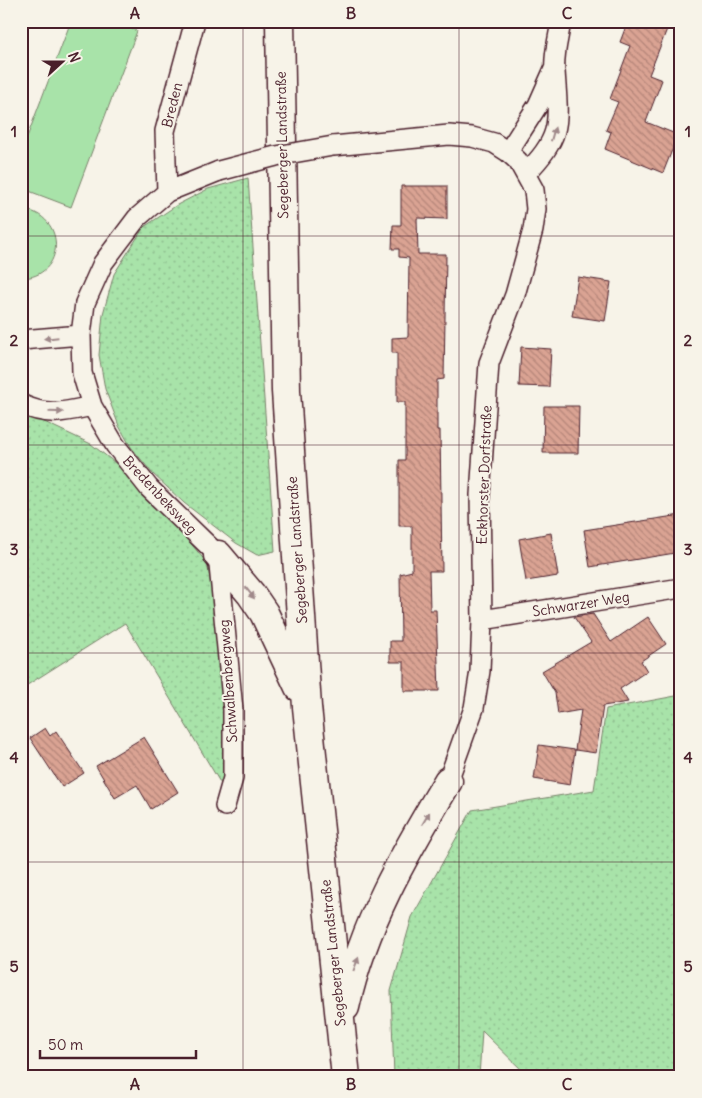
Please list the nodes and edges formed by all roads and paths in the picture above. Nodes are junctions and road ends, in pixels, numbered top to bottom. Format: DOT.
graph roads {
  1 [pos="195,21"];
  2 [pos="280,21"];
  3 [pos="561,21"];
  4 [pos="554,69"];
  5 [pos="508,152"];
  6 [pos="526,173"];
  7 [pos="166,192"];
  8 [pos="81,335"];
  9 [pos="21,340"];
  10 [pos="21,404"];
  11 [pos="92,406"];
  12 [pos="218,555"];
  13 [pos="681,588"];
  14 [pos="482,620"];
  15 [pos="307,707"];
  16 [pos="448,781"];
  17 [pos="225,806"];
  18 [pos="340,1028"];
  19 [pos="346,1077"];
  1 -- 7 [label="street, Breden"];
  2 -- 15 [label="main road, Segeberger Landstraße"];
  3 -- 4 [label="street"];
  4 -- 5 [label="street"];
  6 -- 4 [label="street, one-way"];
  5 -- 6 [label="street, Eckhorster Dorfstraße"];
  5 -- 7 [label="street, Bredenbeksweg, bridge"];
  6 -- 14 [label="street, Eckhorster Dorfstraße"];
  7 -- 8 [label="street, Bredenbeksweg"];
  8 -- 9 [label="street, one-way"];
  8 -- 11 [label="street, Bredenbeksweg"];
  10 -- 11 [label="street, one-way"];
  11 -- 12 [label="street, Bredenbeksweg"];
  12 -- 15 [label="main road, one-way"];
  12 -- 17 [label="street, Schwalbenbergweg"];
  13 -- 14 [label="street, Schwarzer Weg"];
  14 -- 16 [label="street, Eckhorster Dorfstraße"];
  15 -- 18 [label="main road, Segeberger Landstraße"];
  18 -- 16 [label="main road, one-way"];
  18 -- 19 [label="main road, Segeberger Landstraße"];
}
